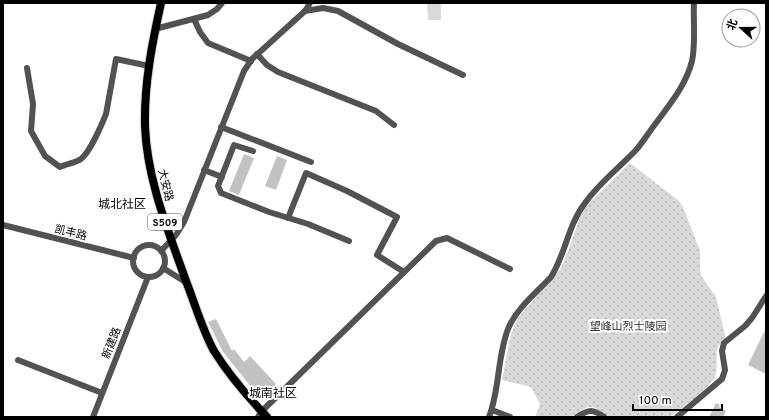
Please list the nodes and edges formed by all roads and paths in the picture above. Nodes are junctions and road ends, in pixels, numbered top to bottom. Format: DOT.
graph roads {
  1 [pos="161,3"];
  2 [pos="222,3"];
  3 [pos="310,3"];
  4 [pos="694,3"];
  5 [pos="305,11"];
  6 [pos="194,19"];
  7 [pos="155,29"];
  8 [pos="258,54"];
  9 [pos="251,61"];
  10 [pos="149,66"];
  11 [pos="27,68"];
  12 [pos="463,74"];
  13 [pos="394,125"];
  14 [pos="221,127"];
  15 [pos="253,151"];
  16 [pos="311,162"];
  17 [pos="204,170"];
  18 [pos="222,177"];
  19 [pos="288,218"];
  20 [pos="3,225"];
  21 [pos="172,241"];
  22 [pos="349,241"];
  23 [pos="161,251"];
  24 [pos="134,258"];
  25 [pos="164,268"];
  26 [pos="510,269"];
  27 [pos="404,272"];
  28 [pos="148,277"];
  29 [pos="187,283"];
  30 [pos="766,296"];
  31 [pos="18,360"];
  32 [pos="102,393"];
  33 [pos="492,410"];
  34 [pos="262,415"];
  35 [pos="93,417"];
  36 [pos="489,417"];
  37 [pos="510,417"];
  38 [pos="577,417"];
  39 [pos="604,417"];
  40 [pos="677,417"];
  1 -- 7 [label="main road, 大安路 / S509"];
  2 -- 6 [label="street"];
  3 -- 5 [label="street"];
  4 -- 33 [label="street"];
  5 -- 8 [label="street"];
  5 -- 12 [label="street"];
  6 -- 7 [label="street"];
  6 -- 9 [label="street"];
  7 -- 10 [label="main road, 大安路 / S509"];
  8 -- 9 [label="street"];
  8 -- 13 [label="street"];
  9 -- 14 [label="street"];
  10 -- 11 [label="street"];
  10 -- 21 [label="main road, 大安路 / S509"];
  14 -- 16 [label="street"];
  14 -- 17 [label="street"];
  15 -- 18 [label="street"];
  17 -- 18 [label="street"];
  17 -- 21 [label="street"];
  18 -- 19 [label="street"];
  19 -- 22 [label="street"];
  19 -- 27 [label="street"];
  20 -- 24 [label="street, 凯丰路"];
  21 -- 23 [label="street"];
  21 -- 29 [label="main road, 大安路 / S509"];
  23 -- 24 [label="street"];
  23 -- 25 [label="street"];
  24 -- 28 [label="street"];
  25 -- 28 [label="street"];
  25 -- 29 [label="street"];
  26 -- 27 [label="street"];
  27 -- 34 [label="street"];
  28 -- 32 [label="street, 新建路"];
  29 -- 34 [label="main road, 大安路 / S509"];
  30 -- 40 [label="street"];
  31 -- 32 [label="street"];
  32 -- 35 [label="street, 新建路"];
  33 -- 36 [label="street"];
  33 -- 37 [label="street"];
  38 -- 39 [label="street"];
}
